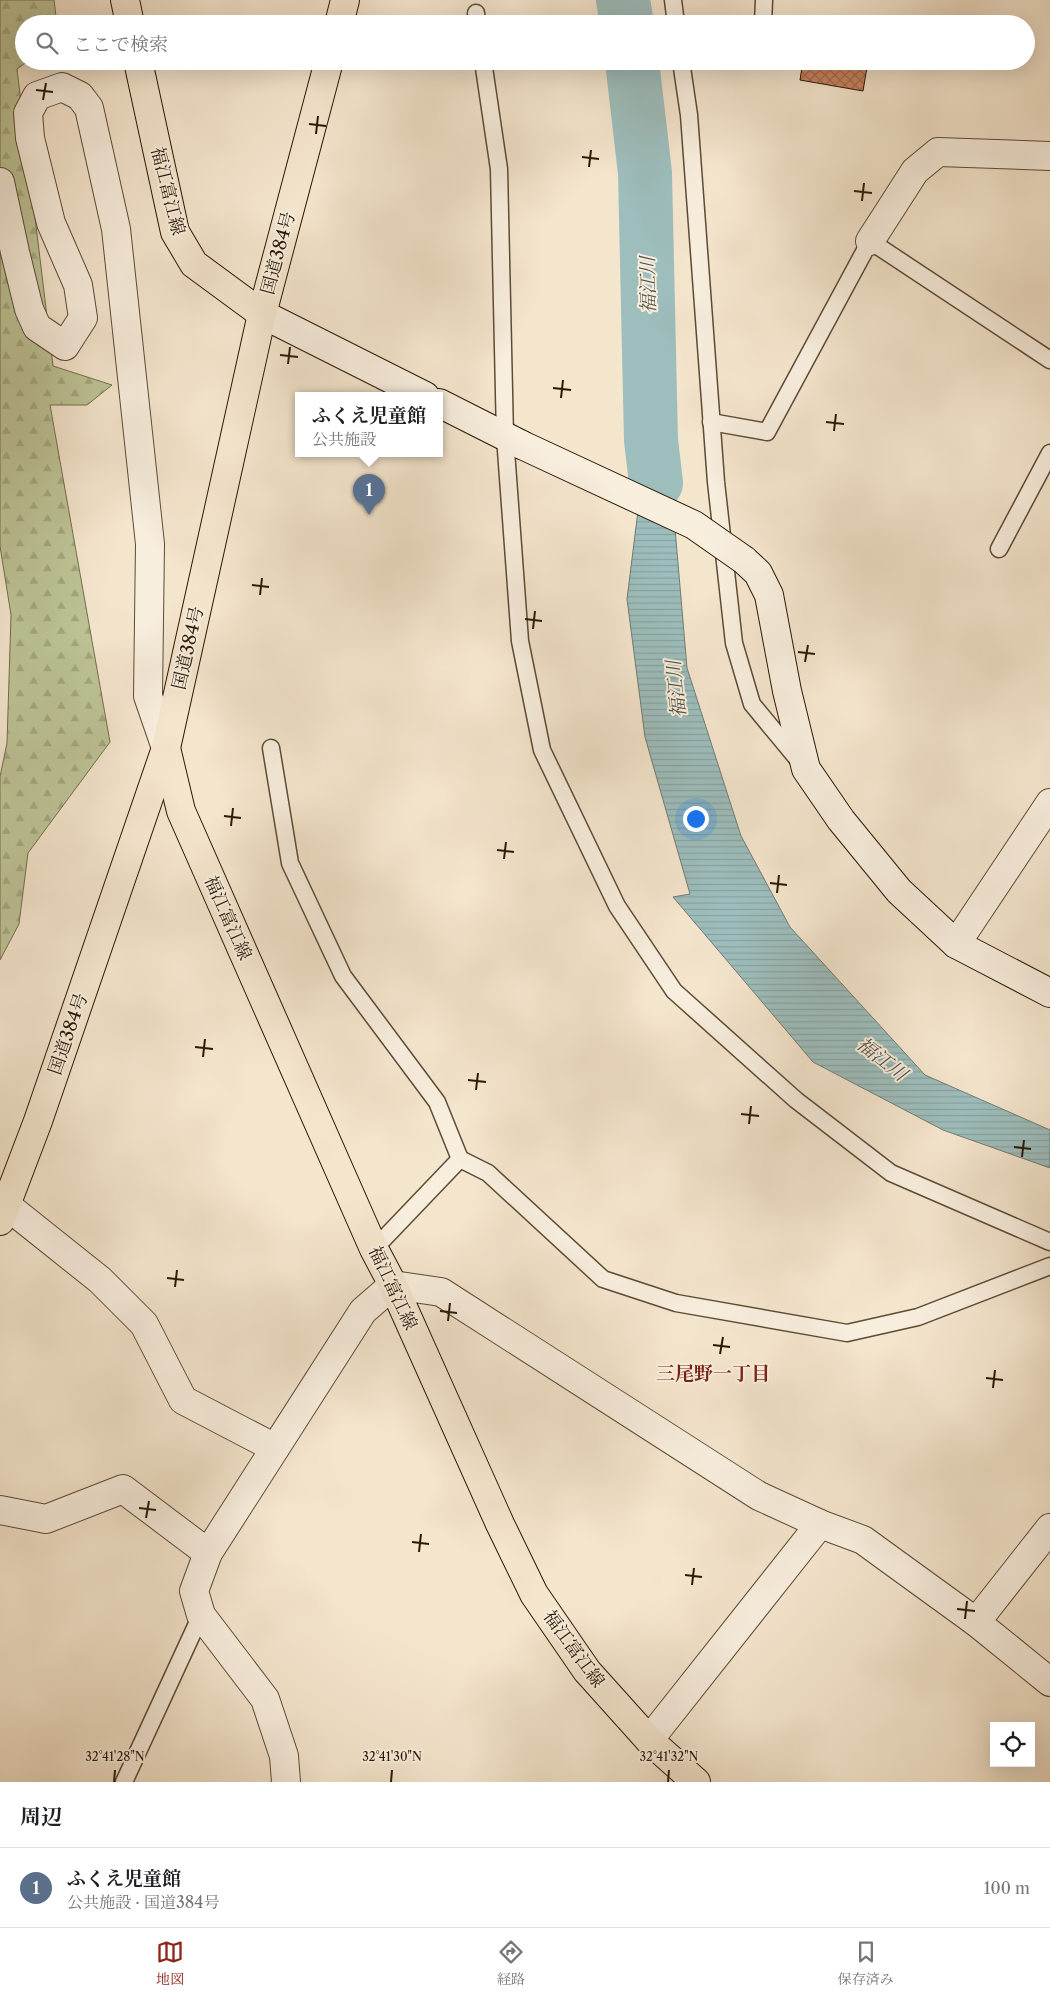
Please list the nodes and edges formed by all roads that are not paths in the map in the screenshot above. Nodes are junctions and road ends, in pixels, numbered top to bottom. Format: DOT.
graph roads {
  1 [pos="125,0"];
  2 [pos="345,0"];
  3 [pos="673,0"];
  4 [pos="764,0"];
  5 [pos="128,15"];
  6 [pos="341,15"];
  7 [pos="675,15"];
  8 [pos="763,15"];
  9 [pos="140,70"];
  10 [pos="327,70"];
  11 [pos="484,70"];
  12 [pos="682,70"];
  13 [pos="1050,156"];
  14 [pos="0,182"];
  15 [pos="870,241"];
  16 [pos="262,314"];
  17 [pos="1050,360"];
  18 [pos="417,392"];
  19 [pos="443,405"];
  20 [pos="711,422"];
  21 [pos="514,441"];
  22 [pos="1050,453"];
  23 [pos="999,548"];
  24 [pos="166,748"];
  25 [pos="271,748"];
  26 [pos="806,769"];
  27 [pos="1050,803"];
  28 [pos="956,944"];
  29 [pos="1050,993"];
  30 [pos="460,1159"];
  31 [pos="3,1213"];
  32 [pos="1050,1242"];
  33 [pos="374,1249"];
  34 [pos="1050,1266"];
  35 [pos="393,1285"];
  36 [pos="275,1448"];
  37 [pos="0,1510"];
  38 [pos="820,1524"];
  39 [pos="1050,1528"];
  40 [pos="208,1553"];
  41 [pos="201,1615"];
  42 [pos="976,1622"];
  43 [pos="1050,1682"];
  44 [pos="649,1740"];
  45 [pos="124,1782"];
  46 [pos="286,1782"];
  47 [pos="696,1782"];
  1 -- 5 [label="main road"];
  2 -- 6 [label="main road"];
  3 -- 7 [label="lane"];
  4 -- 8 [label="lane"];
  9 -- 16 [label="main road, 福江富江線"];
  10 -- 16 [label="main road, 国道384号"];
  11 -- 21 [label="lane"];
  12 -- 20 [label="lane"];
  13 -- 15 [label="street"];
  14 -- 24 [label="street"];
  15 -- 17 [label="lane"];
  15 -- 20 [label="lane"];
  16 -- 18 [label="street"];
  16 -- 24 [label="main road, 国道384号"];
  19 -- 21 [label="street"];
  20 -- 26 [label="lane"];
  21 -- 26 [label="street, bridge"];
  21 -- 32 [label="lane"];
  22 -- 23 [label="lane"];
  24 -- 31 [label="main road, 国道384号"];
  24 -- 33 [label="main road, 福江富江線"];
  25 -- 30 [label="lane"];
  26 -- 28 [label="street"];
  27 -- 28 [label="street"];
  28 -- 29 [label="street"];
  30 -- 33 [label="lane"];
  30 -- 34 [label="lane"];
  31 -- 36 [label="street"];
  33 -- 35 [label="main road, 福江富江線"];
  35 -- 36 [label="street"];
  35 -- 38 [label="street"];
  35 -- 44 [label="main road, 福江富江線"];
  36 -- 40 [label="street"];
  37 -- 40 [label="street"];
  38 -- 42 [label="street"];
  38 -- 44 [label="street"];
  39 -- 42 [label="street"];
  40 -- 41 [label="street"];
  41 -- 45 [label="lane"];
  41 -- 46 [label="street"];
  42 -- 43 [label="street"];
  44 -- 47 [label="main road, 福江富江線"];
}
